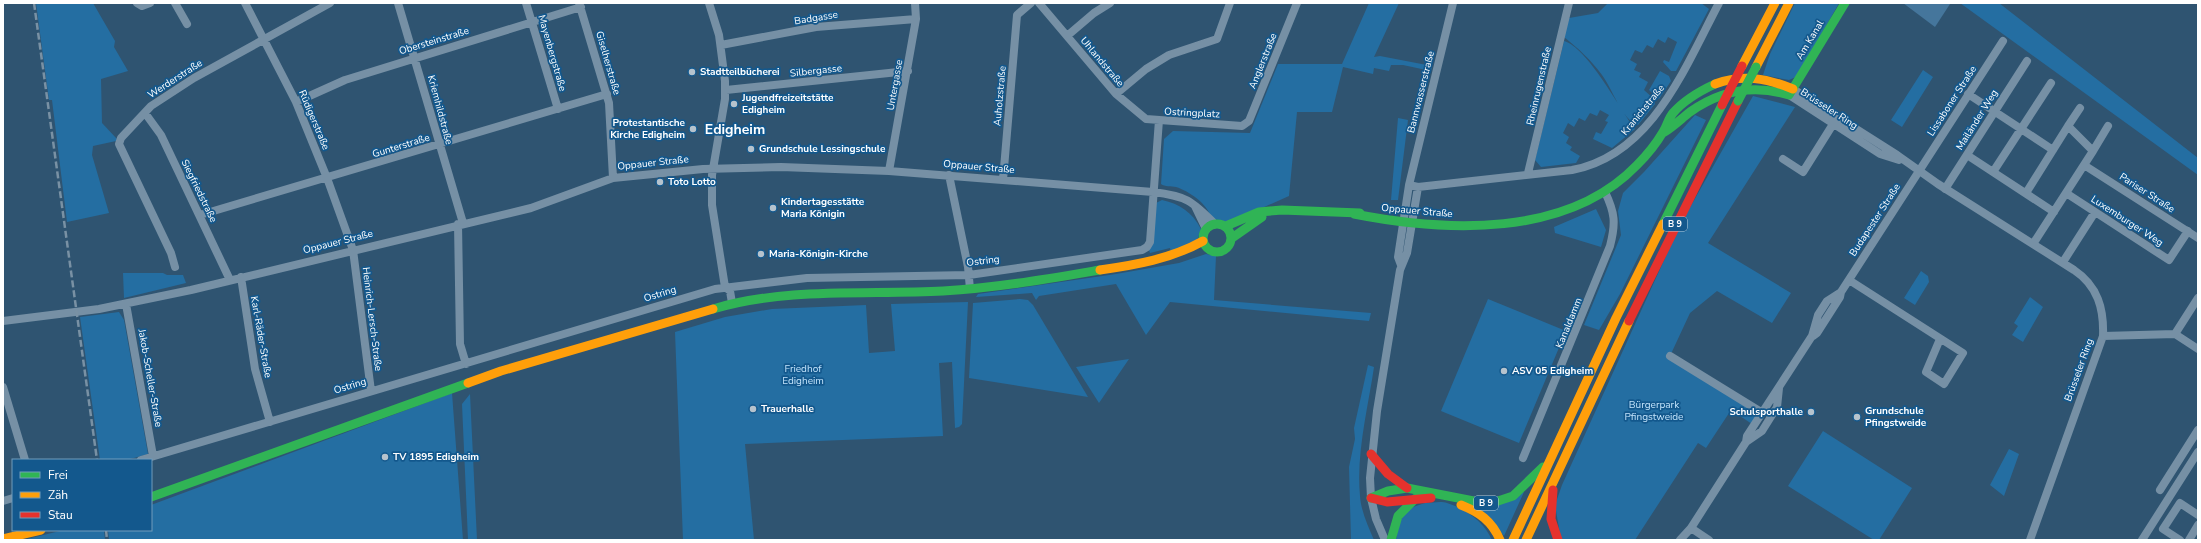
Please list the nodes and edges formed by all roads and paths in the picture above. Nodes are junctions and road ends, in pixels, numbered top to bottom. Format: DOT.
graph roads {
  1 [pos="137,3"];
  2 [pos="150,3"];
  3 [pos="175,3"];
  4 [pos="245,3"];
  5 [pos="330,3"];
  6 [pos="398,3"];
  7 [pos="526,3"];
  8 [pos="709,3"];
  9 [pos="915,3"];
  10 [pos="1032,3"];
  11 [pos="1039,3"];
  12 [pos="1110,3"];
  13 [pos="1230,3"];
  14 [pos="1297,3"];
  15 [pos="1453,3"];
  16 [pos="1569,3"];
  17 [pos="1719,3"];
  18 [pos="1775,3"];
  19 [pos="1789,3"];
  20 [pos="1846,3"];
  21 [pos="580,5"];
  22 [pos="1018,9"];
  23 [pos="916,19"];
  24 [pos="532,22"];
  25 [pos="187,24"];
  26 [pos="1067,36"];
  27 [pos="264,38"];
  28 [pos="2003,41"];
  29 [pos="721,45"];
  30 [pos="415,57"];
  31 [pos="2027,61"];
  32 [pos="908,71"];
  33 [pos="1748,77"];
  34 [pos="2051,83"];
  35 [pos="1742,88"];
  36 [pos="726,90"];
  37 [pos="1791,92"];
  38 [pos="607,94"];
  39 [pos="1116,94"];
  40 [pos="1968,94"];
  41 [pos="296,102"];
  42 [pos="2080,108"];
  43 [pos="558,109"];
  44 [pos="1994,111"];
  45 [pos="145,113"];
  46 [pos="1159,120"];
  47 [pos="1834,122"];
  48 [pos="1246,125"];
  49 [pos="2068,126"];
  50 [pos="2108,126"];
  51 [pos="2020,130"];
  52 [pos="1663,133"];
  53 [pos="439,144"];
  54 [pos="2053,150"];
  55 [pos="2093,151"];
  56 [pos="1967,155"];
  57 [pos="1783,159"];
  58 [pos="2084,165"];
  59 [pos="713,169"];
  60 [pos="889,171"];
  61 [pos="1919,172"];
  62 [pos="1993,172"];
  63 [pos="1528,174"];
  64 [pos="949,175"];
  65 [pos="327,178"];
  66 [pos="613,178"];
  67 [pos="1002,180"];
  68 [pos="1409,185"];
  69 [pos="1418,187"];
  70 [pos="1945,189"];
  71 [pos="1153,192"];
  72 [pos="1605,192"];
  73 [pos="2026,193"];
  74 [pos="2066,194"];
  75 [pos="1195,206"];
  76 [pos="1266,212"];
  77 [pos="2054,212"];
  78 [pos="2095,212"];
  79 [pos="200,215"];
  80 [pos="1408,219"];
  81 [pos="460,224"];
  82 [pos="1215,224"];
  83 [pos="1226,226"];
  84 [pos="1206,229"];
  85 [pos="2188,231"];
  86 [pos="1232,238"];
  87 [pos="2198,238"];
  88 [pos="1203,241"];
  89 [pos="2033,244"];
  90 [pos="353,250"];
  91 [pos="1208,250"];
  92 [pos="1149,262"];
  93 [pos="2063,262"];
  94 [pos="175,266"];
  95 [pos="969,275"];
  96 [pos="241,277"];
  97 [pos="230,280"];
  98 [pos="1849,280"];
  99 [pos="725,287"];
  100 [pos="970,290"];
  101 [pos="2198,298"];
  102 [pos="732,303"];
  103 [pos="126,304"];
  104 [pos="3,321"];
  105 [pos="2175,334"];
  106 [pos="2103,336"];
  107 [pos="1940,339"];
  108 [pos="2198,349"];
  109 [pos="1670,356"];
  110 [pos="466,364"];
  111 [pos="3,387"];
  112 [pos="1779,388"];
  113 [pos="371,391"];
  114 [pos="1761,412"];
  115 [pos="270,422"];
  116 [pos="2198,430"];
  117 [pos="1746,442"];
  118 [pos="2198,452"];
  119 [pos="1371,454"];
  120 [pos="153,456"];
  121 [pos="1523,458"];
  122 [pos="25,459"];
  123 [pos="144,459"];
  124 [pos="1550,459"];
  125 [pos="1553,481"];
  126 [pos="1406,488"];
  127 [pos="2160,490"];
  128 [pos="152,497"];
  129 [pos="1371,498"];
  130 [pos="1416,498"];
  131 [pos="2198,515"];
  132 [pos="2198,525"];
  133 [pos="1691,528"];
  134 [pos="37,531"];
  135 [pos="3,539"];
  136 [pos="1385,540"];
  137 [pos="1391,540"];
  138 [pos="1500,540"];
  139 [pos="1513,540"];
  140 [pos="1526,540"];
  141 [pos="1558,540"];
  142 [pos="1680,540"];
  143 [pos="1709,540"];
  144 [pos="2030,540"];
  145 [pos="2142,540"];
  146 [pos="2180,540"];
  147 [pos="2188,540"];
  1 -- 2 [label="street"];
  3 -- 25 [label="street"];
  4 -- 27 [label="street, Rüdigerstraße"];
  5 -- 27 [label="street, Werderstraße"];
  6 -- 30 [label="street, Kriemhildstraße"];
  7 -- 24 [label="street, Mayenbergstraße"];
  8 -- 29 [label="street"];
  9 -- 23 [label="street, Untergasse"];
  10 -- 22 [label="street, Auholzstraße"];
  11 -- 26 [label="street, Uhlandstraße"];
  12 -- 26 [label="street"];
  13 -- 39 [label="street"];
  14 -- 48 [label="street, Anglerstraße"];
  15 -- 68 [label="street, Bannwasserstraße"];
  16 -- 63 [label="street, Rheinrugenstraße"];
  17 -- 63 [label="street, Kranichstraße"];
  18 -- 124 [label="main road, B 9, bridge"];
  19 -- 125 [label="main road, B 9, bridge"];
  20 -- 37 [label="main road, Am Kanal"];
  21 -- 24 [label="street, Obersteinstraße"];
  21 -- 38 [label="street, Giselherstraße"];
  22 -- 67 [label="street, Auholzstraße"];
  23 -- 29 [label="street, Badgasse"];
  23 -- 32 [label="street, Untergasse"];
  24 -- 30 [label="street, Obersteinstraße"];
  24 -- 43 [label="street, Mayenbergstraße"];
  26 -- 39 [label="street, Uhlandstraße"];
  27 -- 41 [label="street, Rüdigerstraße"];
  27 -- 45 [label="street, Werderstraße"];
  28 -- 40 [label="street, Lissaboner Straße"];
  29 -- 36 [label="street"];
  30 -- 41 [label="street, Obersteinstraße"];
  30 -- 53 [label="street, Kriemhildstraße"];
  31 -- 44 [label="street, Mailänder Weg"];
  32 -- 36 [label="street, Silbergasse"];
  32 -- 60 [label="street, Untergasse"];
  33 -- 37 [label="main road, Brüsseler Ring"];
  33 -- 52 [label="main road, Oppauer Straße"];
  34 -- 51 [label="street"];
  35 -- 37 [label="main road, Brüsseler Ring"];
  35 -- 52 [label="main road, Oppauer Straße"];
  36 -- 59 [label="street"];
  37 -- 47 [label="street, Brüsseler Ring"];
  38 -- 43 [label="street, Gunterstraße"];
  38 -- 66 [label="street, Giselherstraße"];
  39 -- 46 [label="street, Uhlandstraße"];
  40 -- 44 [label="street"];
  40 -- 61 [label="street, Lissaboner Straße"];
  41 -- 65 [label="street, Rüdigerstraße"];
  42 -- 49 [label="street"];
  43 -- 53 [label="street, Gunterstraße"];
  44 -- 51 [label="street"];
  44 -- 56 [label="street, Mailänder Weg"];
  45 -- 79 [label="street, Siegfriedstraße"];
  45 -- 94 [label="street, Werderstraße"];
  46 -- 48 [label="street, Ostringplatz"];
  46 -- 71 [label="street, Ostringplatz"];
  47 -- 57 [label="street"];
  47 -- 61 [label="street, Brüsseler Ring"];
  49 -- 54 [label="street"];
  49 -- 55 [label="street"];
  50 -- 55 [label="street"];
  51 -- 54 [label="street"];
  51 -- 62 [label="street"];
  52 -- 72 [label="main road, Oppauer Straße"];
  53 -- 65 [label="street, Gunterstraße"];
  53 -- 81 [label="street, Kriemhildstraße"];
  54 -- 73 [label="street"];
  55 -- 58 [label="street"];
  56 -- 62 [label="street"];
  56 -- 70 [label="street, Mailänder Weg"];
  58 -- 74 [label="street"];
  58 -- 85 [label="street, Pariser Straße"];
  59 -- 60 [label="street, Oppauer Straße"];
  59 -- 66 [label="street, Oppauer Straße"];
  59 -- 99 [label="street"];
  60 -- 64 [label="street, Oppauer Straße"];
  61 -- 70 [label="street, Brüsseler Ring"];
  61 -- 98 [label="street, Budapester Straße"];
  62 -- 73 [label="street"];
  63 -- 69 [label="street, Kranichstraße"];
  64 -- 67 [label="street, Oppauer Straße"];
  64 -- 95 [label="street"];
  65 -- 79 [label="street, Gunterstraße"];
  65 -- 90 [label="street, Rüdigerstraße"];
  66 -- 81 [label="street, Oppauer Straße"];
  67 -- 71 [label="street, Oppauer Straße"];
  68 -- 69 [label="street"];
  68 -- 80 [label="street, Bannwasserstraße"];
  69 -- 80 [label="street"];
  70 -- 89 [label="street, Brüsseler Ring"];
  71 -- 75 [label="street, Oppauer Straße"];
  71 -- 95 [label="street, Ostring"];
  72 -- 80 [label="main road, Oppauer Straße"];
  72 -- 121 [label="street, Kanaldamm"];
  73 -- 77 [label="street"];
  74 -- 77 [label="street"];
  74 -- 78 [label="street, Luxemburger Weg"];
  75 -- 82 [label="street, Oppauer Straße"];
  75 -- 84 [label="street"];
  76 -- 80 [label="main road, Oppauer Straße"];
  76 -- 83 [label="main road, Oppauer Straße"];
  76 -- 86 [label="main road"];
  77 -- 89 [label="street"];
  78 -- 85 [label="street, Luxemburger Weg"];
  78 -- 93 [label="street"];
  79 -- 97 [label="street, Siegfriedstraße"];
  80 -- 119 [label="street"];
  81 -- 90 [label="street, Oppauer Straße"];
  81 -- 110 [label="street, Kriemhildstraße"];
  82 -- 83 [label="main road"];
  82 -- 84 [label="main road"];
  83 -- 86 [label="main road"];
  84 -- 88 [label="main road"];
  85 -- 87 [label="street, Pariser Straße"];
  86 -- 91 [label="main road"];
  88 -- 91 [label="main road"];
  88 -- 92 [label="main road"];
  89 -- 93 [label="street, Brüsseler Ring"];
  90 -- 96 [label="street, Oppauer Straße"];
  90 -- 113 [label="street, Heinrich-Lersch-Straße"];
  91 -- 92 [label="main road"];
  92 -- 100 [label="main road"];
  93 -- 106 [label="street, Brüsseler Ring"];
  95 -- 99 [label="street, Ostring"];
  95 -- 100 [label="street"];
  96 -- 97 [label="street, Oppauer Straße"];
  96 -- 115 [label="street, Karl-Räder-Straße"];
  97 -- 103 [label="street, Oppauer Straße"];
  98 -- 107 [label="street"];
  98 -- 112 [label="street, Budapester Straße"];
  99 -- 102 [label="street"];
  99 -- 110 [label="street, Ostring"];
  100 -- 102 [label="main road"];
  101 -- 105 [label="street"];
  102 -- 128 [label="main road"];
  103 -- 104 [label="street, Oppauer Straße"];
  103 -- 120 [label="street, Jakob-Scheller-Straße"];
  105 -- 106 [label="street"];
  105 -- 108 [label="street"];
  106 -- 144 [label="street, Brüsseler Ring"];
  107 -- 107 [label="street"];
  109 -- 114 [label="street"];
  110 -- 113 [label="street, Ostring"];
  111 -- 122 [label="street"];
  112 -- 114 [label="street, Budapester Straße"];
  112 -- 117 [label="street, Budapester Straße"];
  113 -- 115 [label="street, Ostring"];
  114 -- 117 [label="street, Budapester Straße"];
  115 -- 120 [label="street, Ostring"];
  116 -- 127 [label="street"];
  117 -- 133 [label="street, Budapester Straße"];
  118 -- 145 [label="street"];
  119 -- 126 [label="main road, B 9"];
  119 -- 129 [label="street"];
  120 -- 123 [label="street, Ostring"];
  124 -- 126 [label="main road, B 9"];
  124 -- 139 [label="main road, B 9"];
  125 -- 140 [label="main road, B 9"];
  125 -- 141 [label="main road, B 9"];
  126 -- 129 [label="main road, B 9"];
  129 -- 130 [label="main road, B 9"];
  129 -- 136 [label="street"];
  130 -- 137 [label="main road"];
  130 -- 138 [label="main road, B 9"];
  131 -- 146 [label="street"];
  132 -- 147 [label="street"];
  133 -- 142 [label="street, Budapester Straße"];
  133 -- 143 [label="street"];
  134 -- 135 [label="main road"];
}
